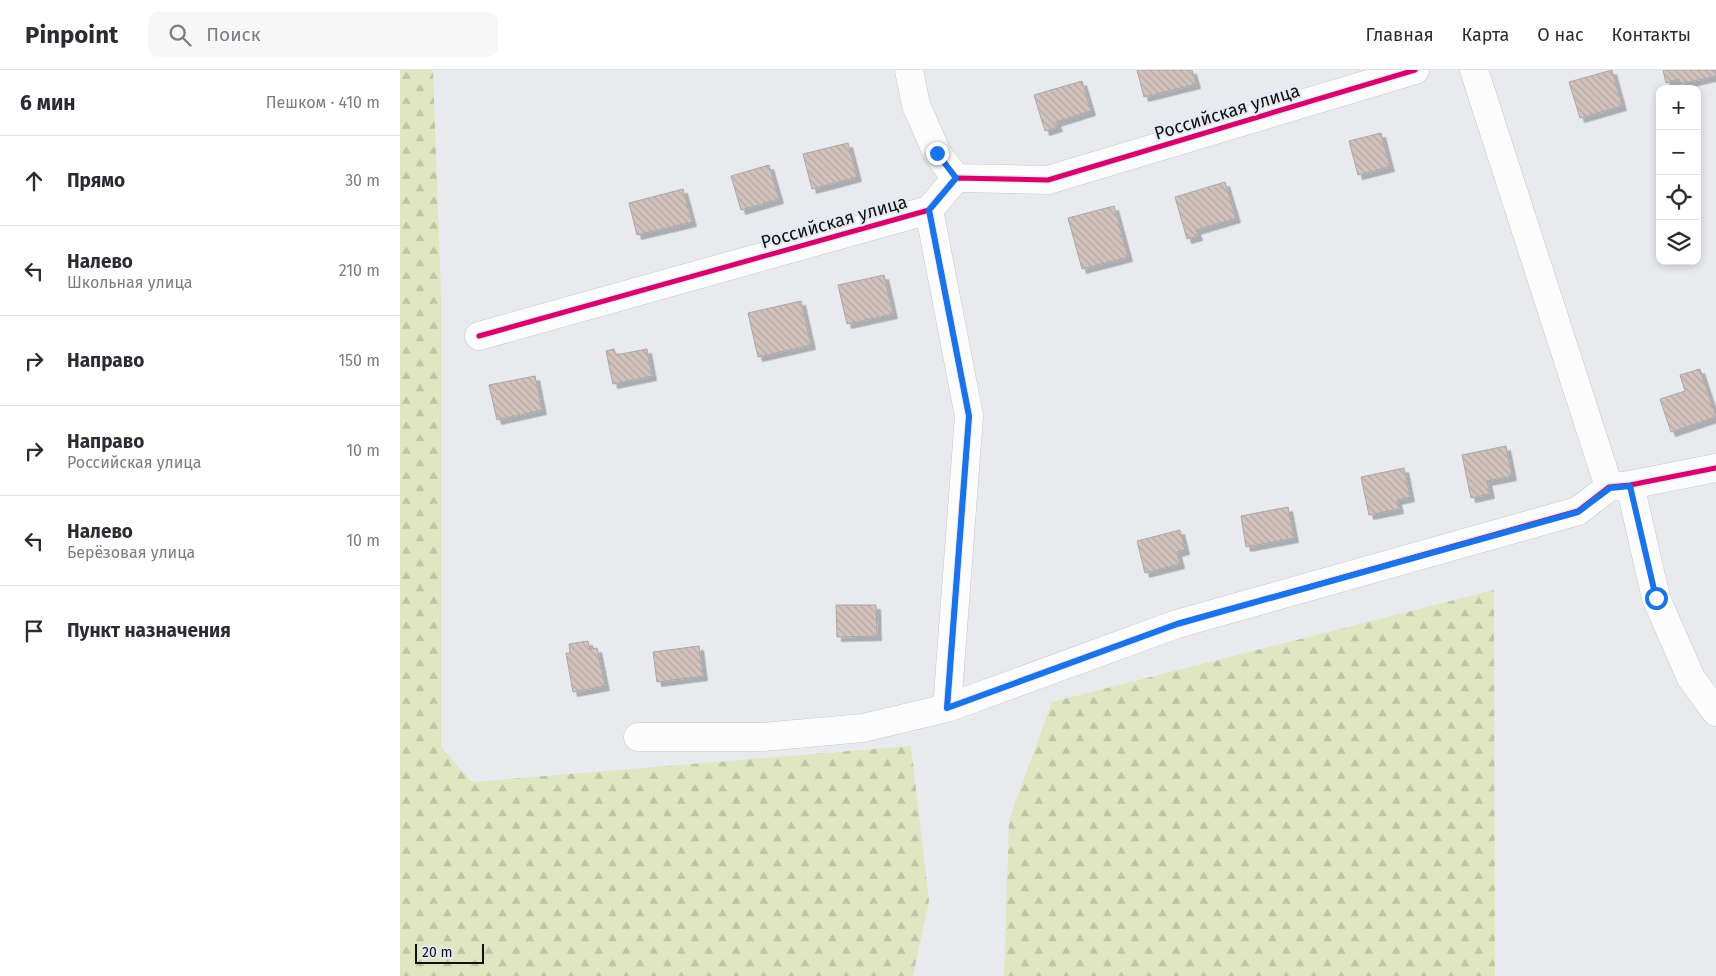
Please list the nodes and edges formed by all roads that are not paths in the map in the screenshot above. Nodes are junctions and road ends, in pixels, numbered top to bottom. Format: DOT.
graph roads {
  1 [pos="909,70"];
  2 [pos="1415,70"];
  3 [pos="1474,70"];
  4 [pos="956,178"];
  5 [pos="929,210"];
  6 [pos="479,336"];
  7 [pos="1716,468"];
  8 [pos="1620,486"];
  9 [pos="947,708"];
  10 [pos="1716,712"];
  11 [pos="638,737"];
  1 -- 4 [label="street"];
  2 -- 4 [label="street, Российская улица"];
  3 -- 8 [label="street"];
  4 -- 5 [label="street, Российская улица"];
  5 -- 6 [label="street, Российская улица"];
  5 -- 9 [label="street"];
  7 -- 8 [label="street"];
  8 -- 9 [label="street"];
  8 -- 10 [label="street"];
  9 -- 11 [label="street"];
}
